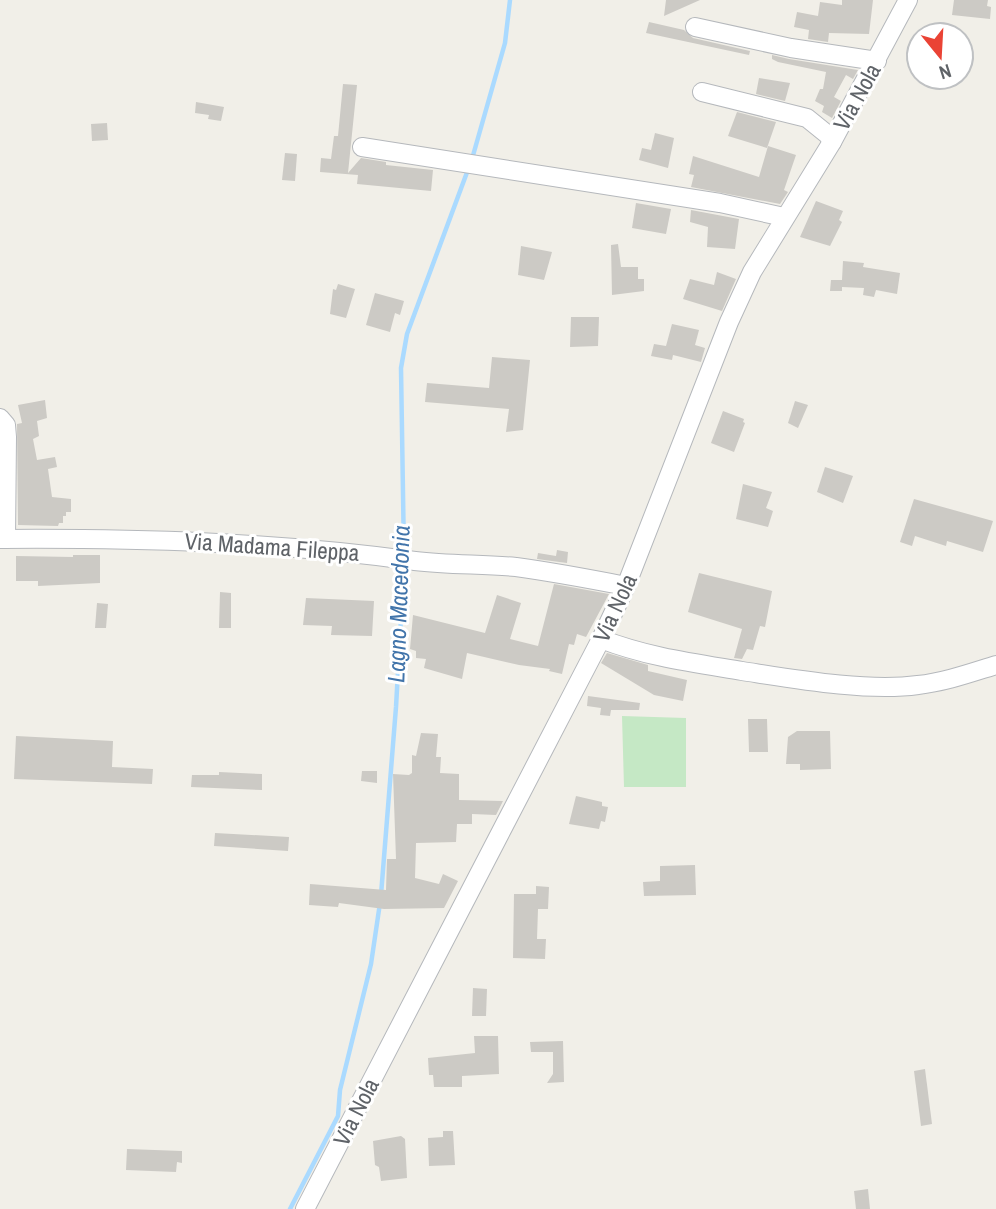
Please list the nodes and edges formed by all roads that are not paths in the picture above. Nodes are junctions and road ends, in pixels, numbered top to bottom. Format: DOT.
graph roads {
  1 [pos="908,0"];
  2 [pos="695,27"];
  3 [pos="877,61"];
  4 [pos="702,92"];
  5 [pos="832,142"];
  6 [pos="362,147"];
  7 [pos="784,217"];
  8 [pos="0,418"];
  9 [pos="3,539"];
  10 [pos="626,586"];
  11 [pos="601,639"];
  12 [pos="996,666"];
  13 [pos="305,1209"];
  1 -- 3 [label="street, Via Nola"];
  2 -- 3 [label="street"];
  3 -- 5 [label="street, Via Nola"];
  4 -- 5 [label="street"];
  5 -- 7 [label="street, Via Nola"];
  6 -- 7 [label="street"];
  7 -- 10 [label="street, Via Nola"];
  8 -- 9 [label="street"];
  9 -- 10 [label="street, Via Madama Fileppa"];
  10 -- 11 [label="street, Via Nola"];
  11 -- 12 [label="street"];
  11 -- 13 [label="street, Via Nola"];
}
